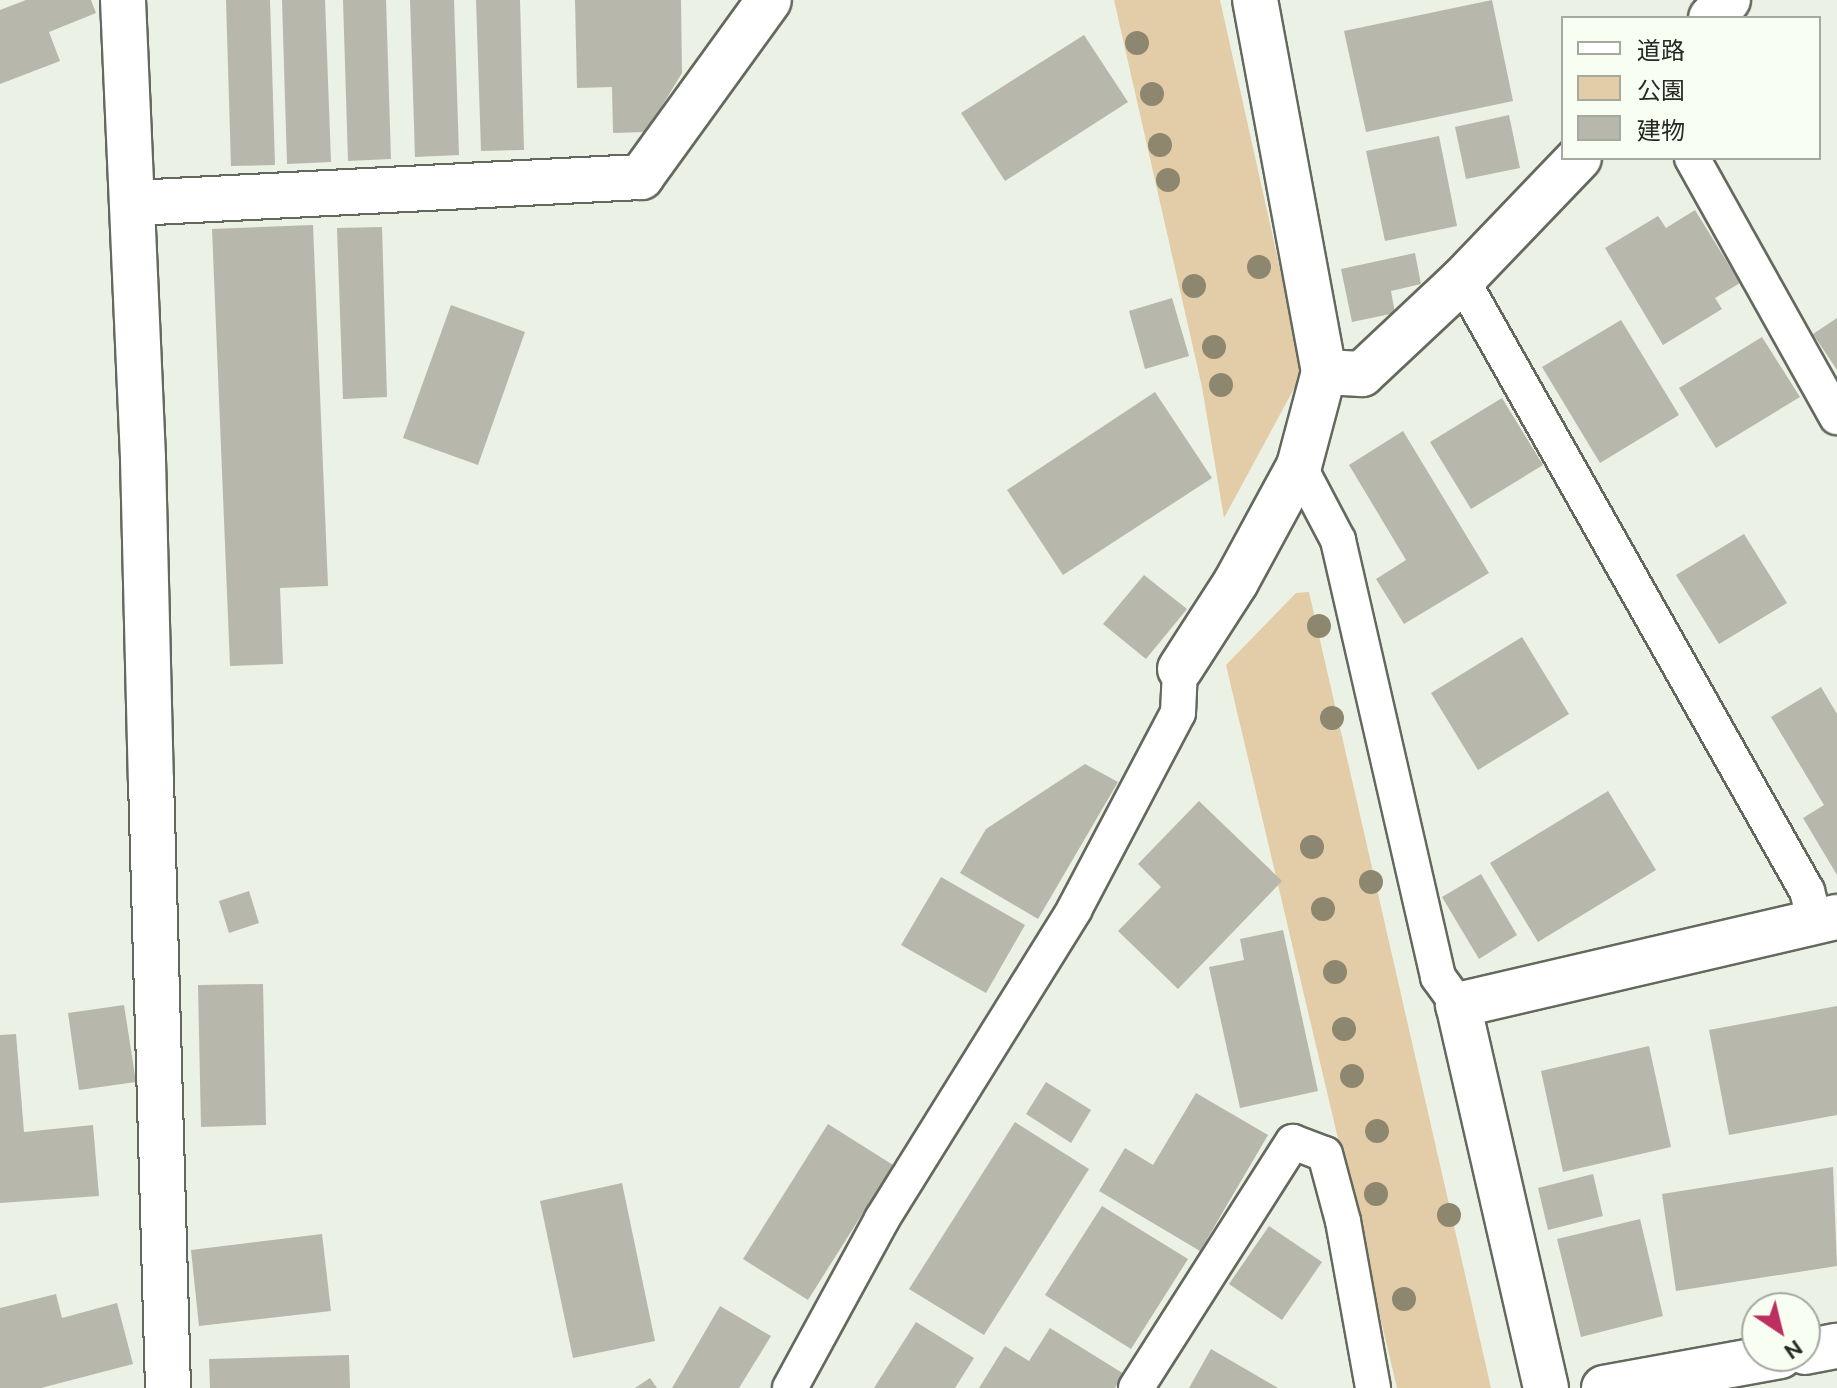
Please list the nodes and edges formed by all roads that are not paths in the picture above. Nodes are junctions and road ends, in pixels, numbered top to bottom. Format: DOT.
graph roads {
  1 [pos="123,0"];
  2 [pos="769,0"];
  3 [pos="1255,0"];
  4 [pos="1728,0"];
  5 [pos="1713,16"];
  6 [pos="1577,160"];
  7 [pos="1693,160"];
  8 [pos="134,203"];
  9 [pos="1462,280"];
  10 [pos="1324,372"];
  11 [pos="1837,417"];
  12 [pos="1299,466"];
  13 [pos="1180,669"];
  14 [pos="1827,920"];
  15 [pos="1458,1005"];
  16 [pos="1741,1363"];
  17 [pos="168,1388"];
  18 [pos="790,1388"];
  19 [pos="1136,1388"];
  20 [pos="1373,1388"];
  21 [pos="1546,1388"];
  22 [pos="1604,1388"];
  1 -- 8 [label="street"];
  2 -- 8 [label="street"];
  3 -- 10 [label="street"];
  4 -- 5 [label="street"];
  6 -- 9 [label="street"];
  7 -- 11 [label="lane"];
  8 -- 17 [label="street"];
  9 -- 10 [label="street"];
  9 -- 14 [label="lane"];
  10 -- 12 [label="street"];
  12 -- 13 [label="street"];
  12 -- 15 [label="lane"];
  13 -- 18 [label="lane"];
  14 -- 15 [label="street"];
  15 -- 21 [label="street"];
  16 -- 22 [label="street"];
  19 -- 20 [label="lane"];
}
